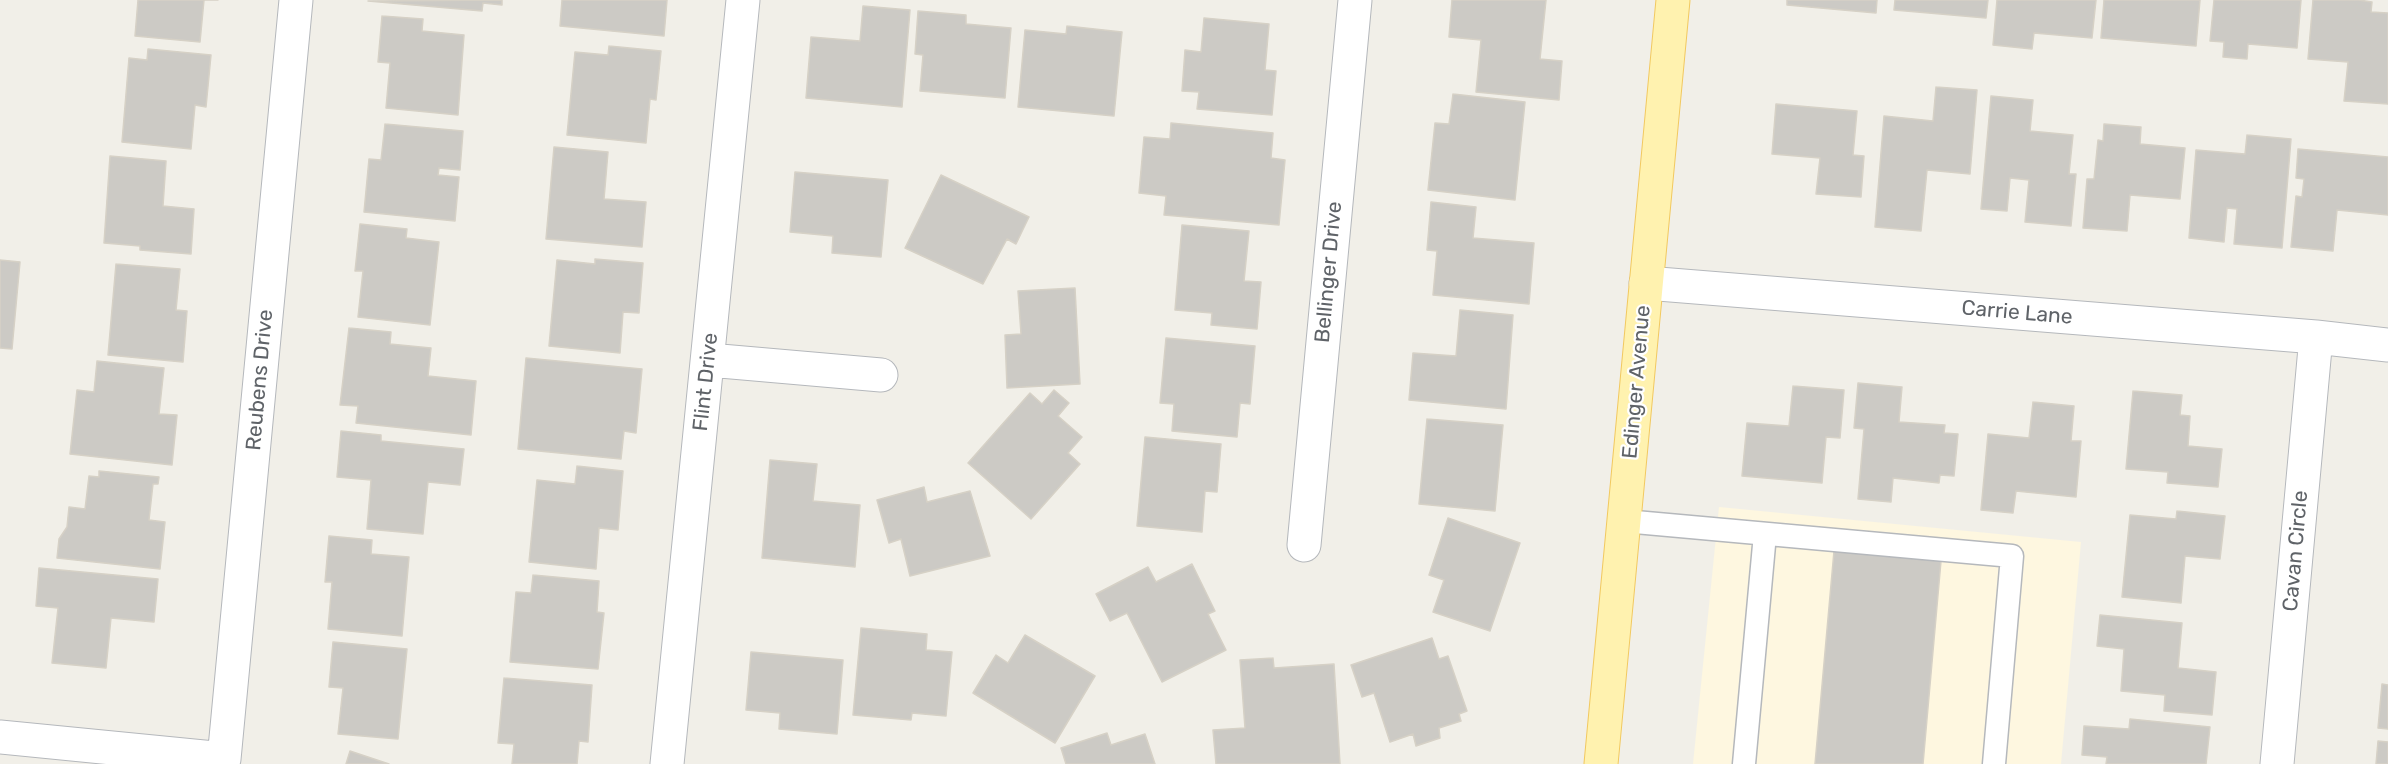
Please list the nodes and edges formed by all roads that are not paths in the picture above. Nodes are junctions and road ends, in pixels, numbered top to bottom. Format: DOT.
graph roads {
  1 [pos="296,0"];
  2 [pos="743,0"];
  3 [pos="1355,0"];
  4 [pos="1673,0"];
  5 [pos="1646,283"];
  6 [pos="2316,337"];
  7 [pos="2388,345"];
  8 [pos="709,360"];
  9 [pos="881,375"];
  10 [pos="1623,521"];
  11 [pos="1765,534"];
  12 [pos="1304,545"];
  13 [pos="0,737"];
  14 [pos="45,753"];
  15 [pos="667,764"];
  16 [pos="1600,764"];
  17 [pos="1744,764"];
  18 [pos="1994,764"];
  19 [pos="2277,764"];
  1 -- 14 [label="street, Reubens Drive"];
  2 -- 8 [label="street, Flint Drive"];
  3 -- 12 [label="street, Bellinger Drive"];
  4 -- 5 [label="main road, Edinger Avenue"];
  5 -- 6 [label="street, Carrie Lane"];
  5 -- 10 [label="main road, Edinger Avenue"];
  6 -- 7 [label="street, Carrie Lane"];
  6 -- 19 [label="street, Cavan Circle"];
  8 -- 9 [label="street"];
  8 -- 15 [label="street, Flint Drive"];
  10 -- 11 [label="lane"];
  10 -- 16 [label="main road, Edinger Avenue"];
  11 -- 17 [label="lane"];
  11 -- 18 [label="lane"];
  13 -- 14 [label="street"];
}
